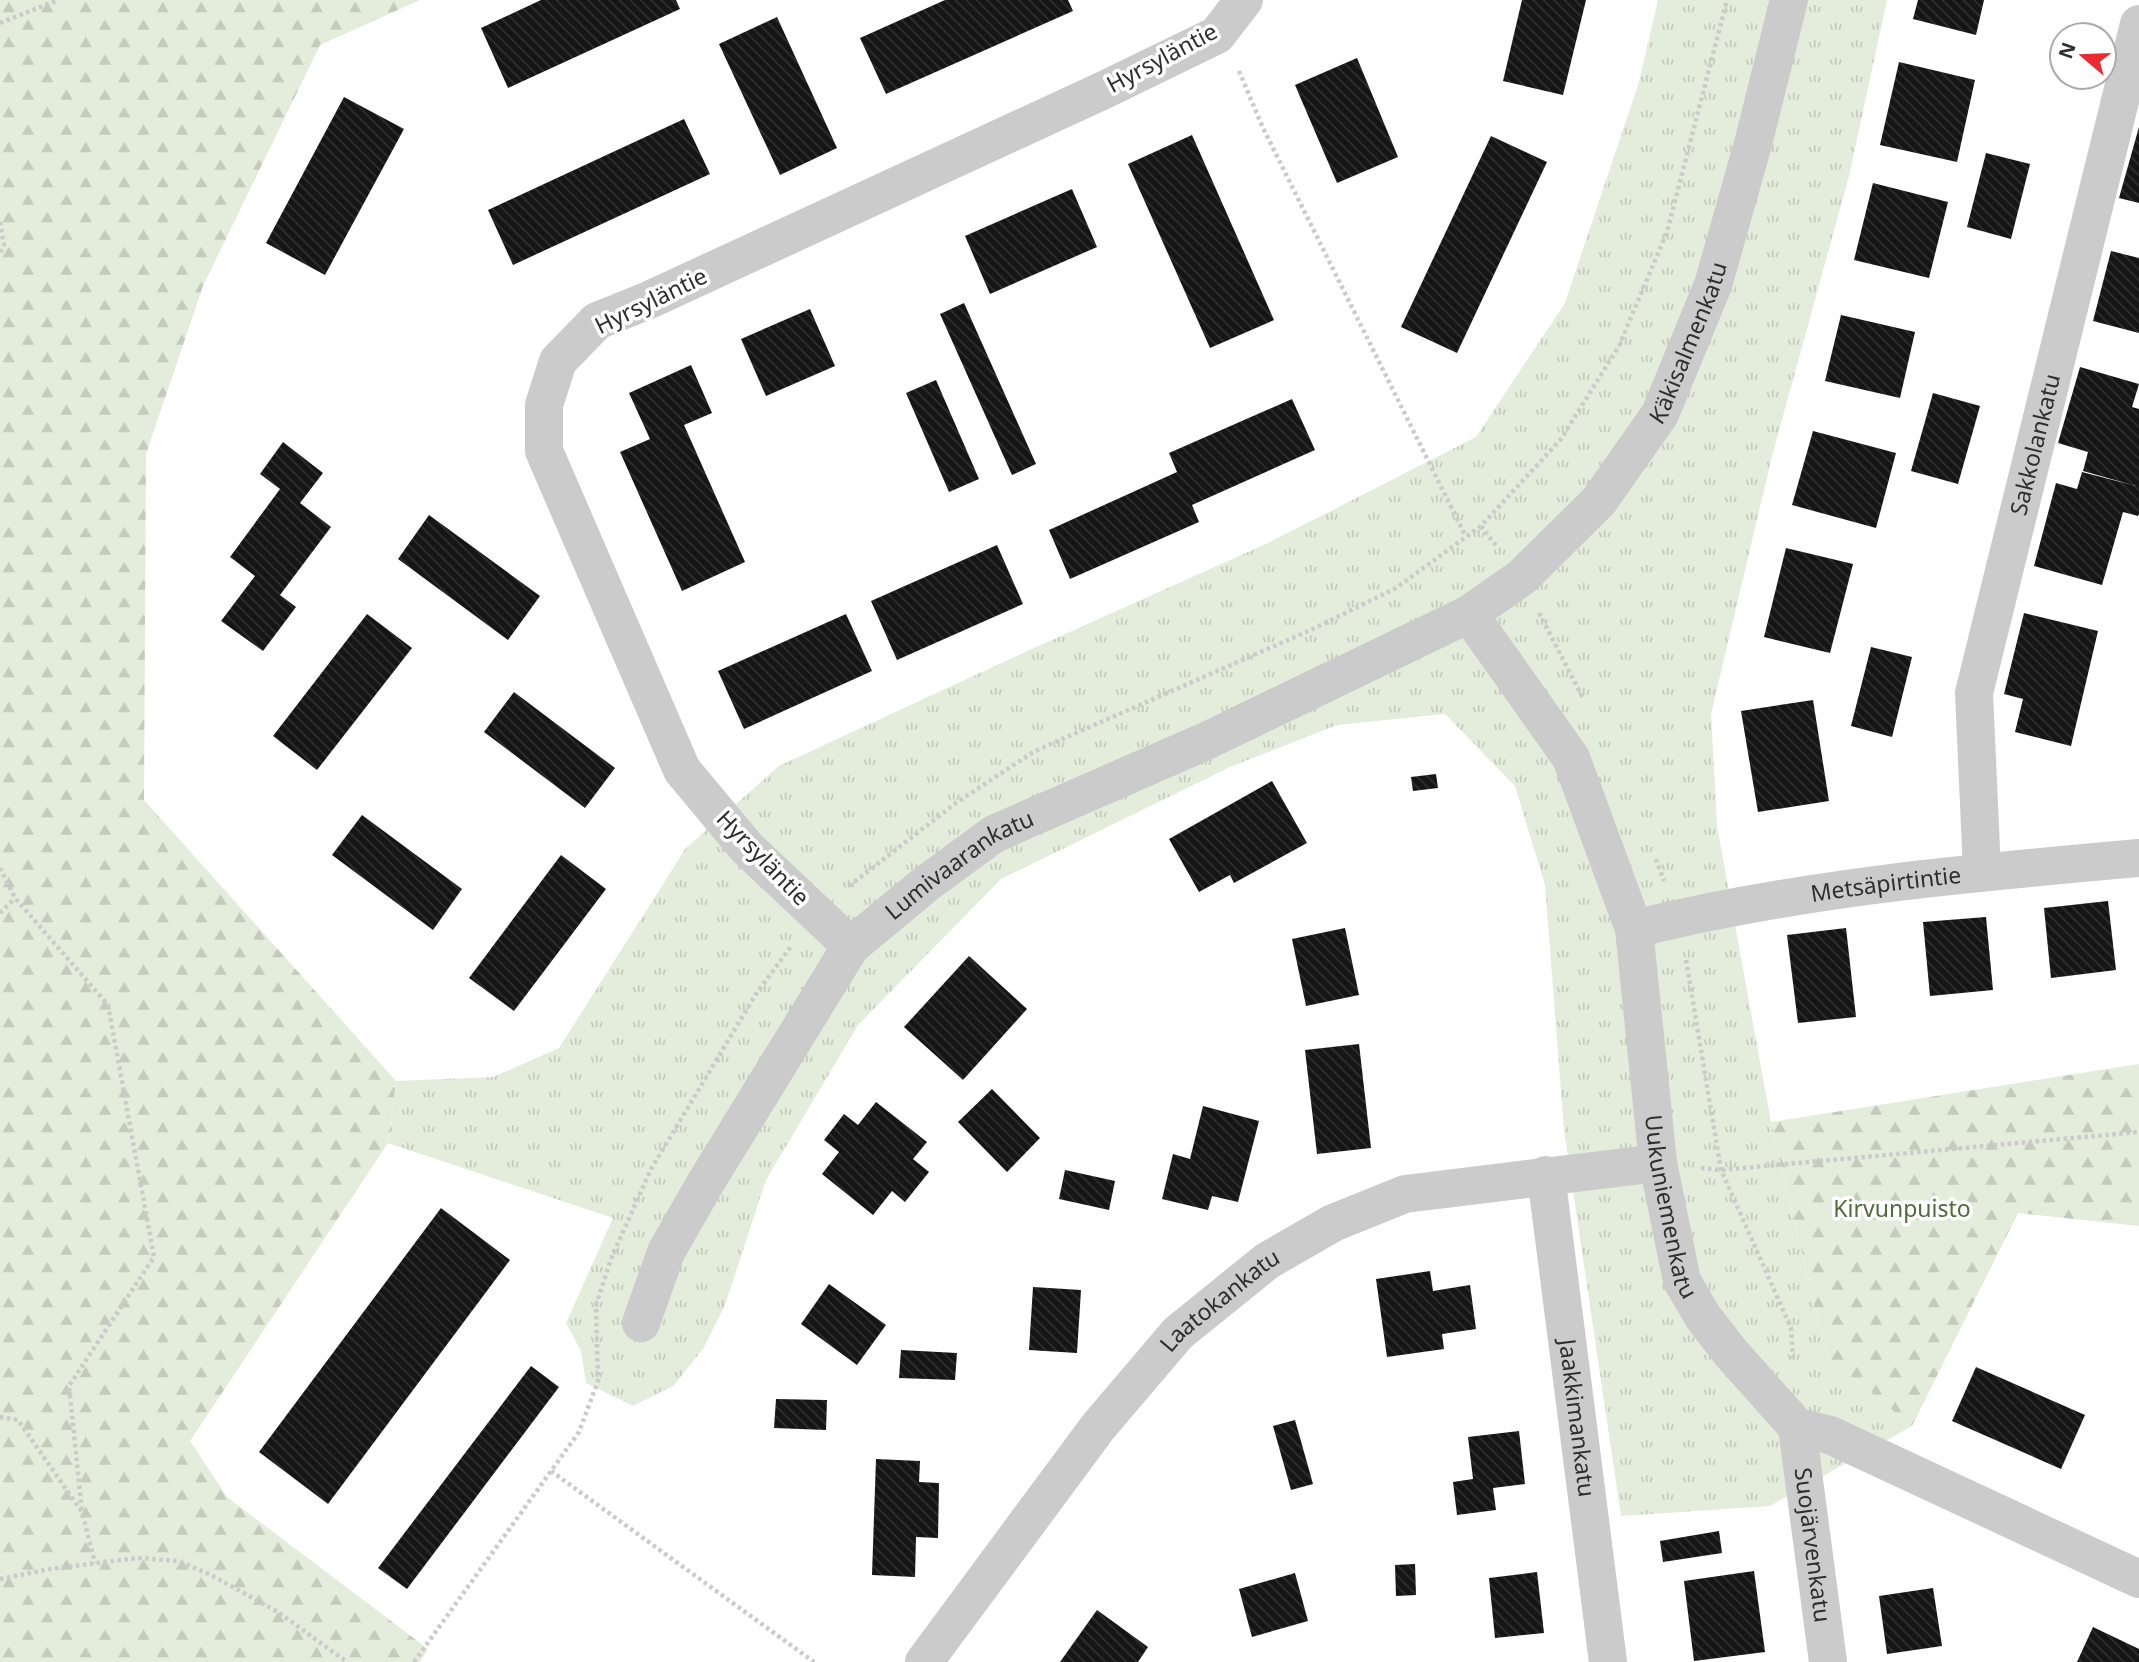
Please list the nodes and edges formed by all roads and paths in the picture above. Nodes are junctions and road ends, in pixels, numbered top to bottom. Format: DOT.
graph roads {
  1 [pos="58,0"];
  2 [pos="1244,0"];
  3 [pos="1727,0"];
  4 [pos="1789,0"];
  5 [pos="0,23"];
  6 [pos="2139,24"];
  7 [pos="1221,30"];
  8 [pos="0,222"];
  9 [pos="0,253"];
  10 [pos="1465,535"];
  11 [pos="1469,614"];
  12 [pos="2139,858"];
  13 [pos="0,868"];
  14 [pos="1982,872"];
  15 [pos="846,889"];
  16 [pos="15,898"];
  17 [pos="0,913"];
  18 [pos="1634,929"];
  19 [pos="796,939"];
  20 [pos="851,946"];
  21 [pos="702,1087"];
  22 [pos="2139,1132"];
  23 [pos="1658,1163"];
  24 [pos="1546,1175"];
  25 [pos="641,1323"];
  26 [pos="0,1417"];
  27 [pos="1797,1427"];
  28 [pos="82,1512"];
  29 [pos="95,1563"];
  30 [pos="0,1579"];
  31 [pos="2139,1579"];
  32 [pos="346,1662"];
  33 [pos="414,1662"];
  34 [pos="814,1662"];
  35 [pos="924,1662"];
  36 [pos="1608,1662"];
  37 [pos="1828,1662"];
  1 -- 5 [label="path"];
  2 -- 7 [label="street, Hyrsyläntie"];
  3 -- 10 [label="path"];
  4 -- 11 [label="street, Käkisalmenkatu"];
  6 -- 14 [label="street, Sakkolankatu"];
  7 -- 10 [label="path"];
  7 -- 20 [label="street, Hyrsyläntie"];
  8 -- 9 [label="path"];
  10 -- 15 [label="path"];
  11 -- 18 [label="street, Uukuniemenkatu"];
  11 -- 20 [label="street, Lumivaarankatu"];
  12 -- 14 [label="street, Metsäpirtintie"];
  13 -- 16 [label="path"];
  14 -- 18 [label="street, Metsäpirtintie"];
  16 -- 17 [label="path"];
  16 -- 28 [label="path"];
  18 -- 23 [label="street, Uukuniemenkatu"];
  19 -- 21 [label="path"];
  20 -- 25 [label="street, Lumivaarankatu"];
  22 -- 23 [label="path"];
  23 -- 24 [label="street, Laatokankatu"];
  23 -- 27 [label="street, Uukuniemenkatu"];
  24 -- 35 [label="street, Laatokankatu"];
  24 -- 36 [label="street, Jaakkimankatu"];
  26 -- 28 [label="path"];
  27 -- 31 [label="street"];
  27 -- 37 [label="street, Suojärvenkatu"];
  28 -- 29 [label="path"];
  29 -- 30 [label="path"];
  29 -- 32 [label="path"];
  33 -- 34 [label="path"];
}
